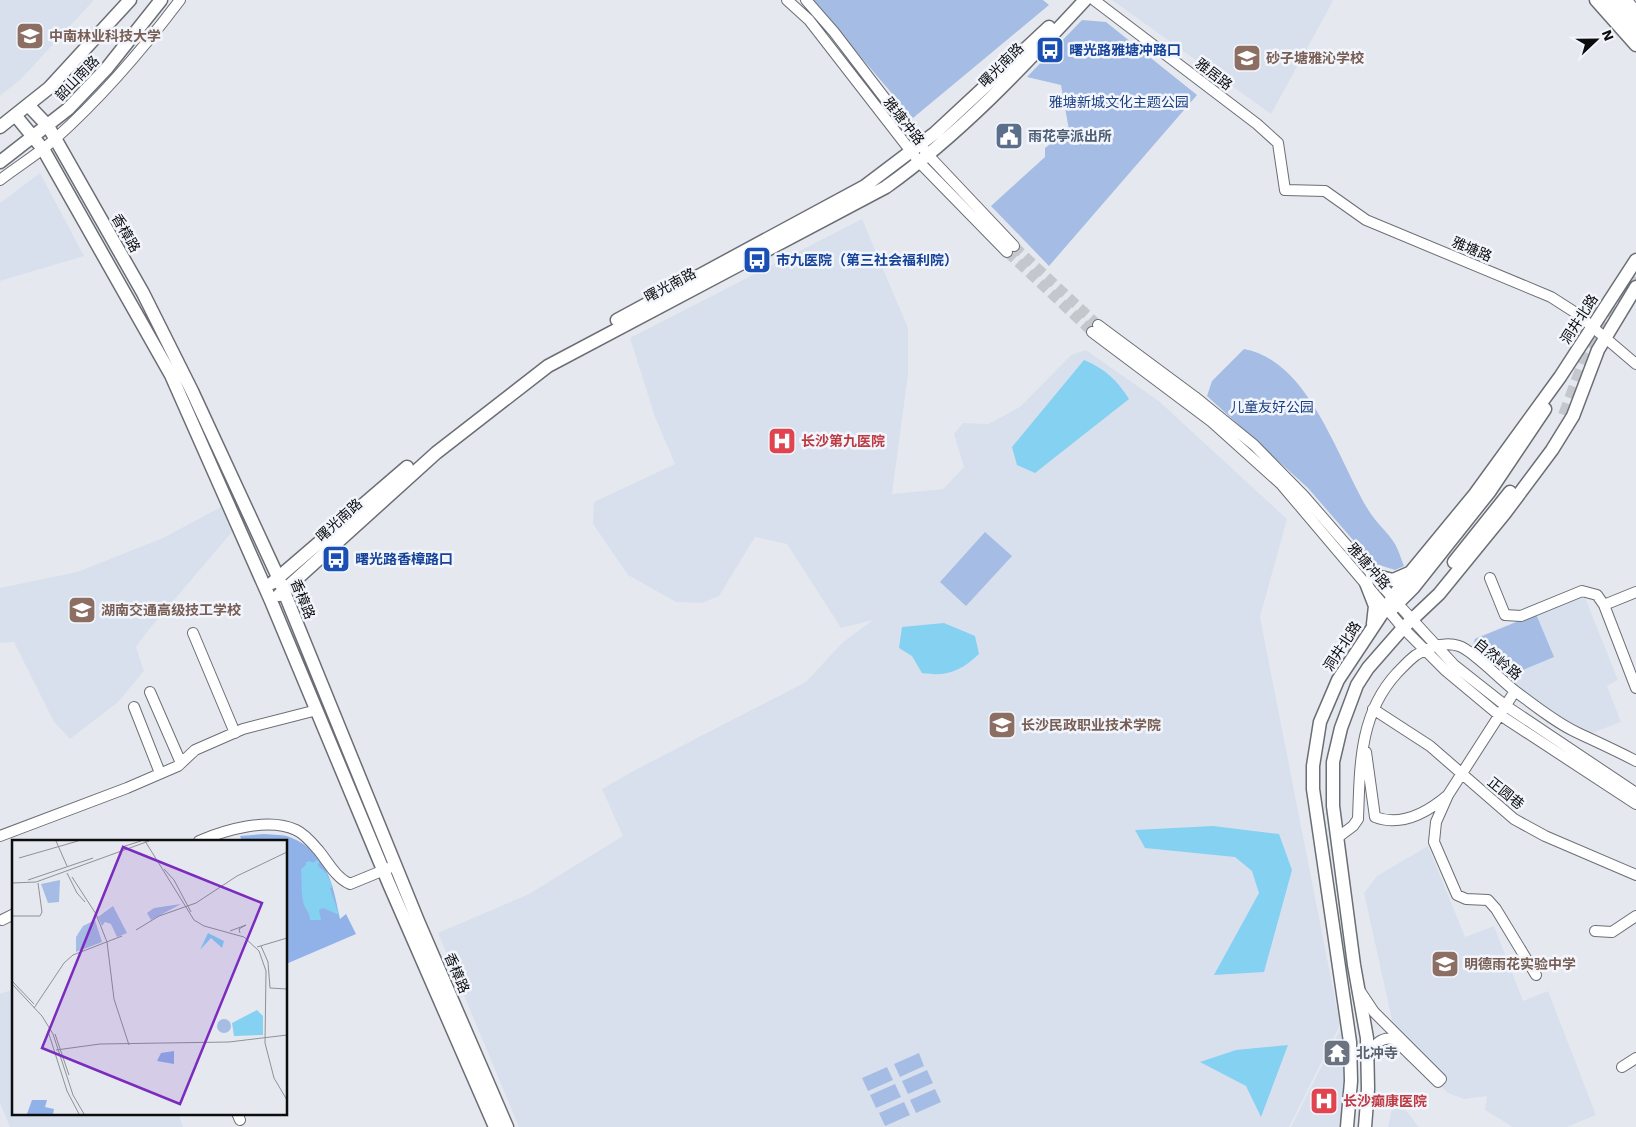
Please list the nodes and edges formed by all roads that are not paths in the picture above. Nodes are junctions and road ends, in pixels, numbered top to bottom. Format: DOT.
graph roads {
  1 [pos="130,0"];
  2 [pos="161,0"];
  3 [pos="180,0"];
  4 [pos="787,0"];
  5 [pos="806,0"];
  6 [pos="1074,0"];
  7 [pos="1085,0"];
  8 [pos="1094,0"];
  9 [pos="1596,0"];
  10 [pos="1608,0"];
  11 [pos="1624,0"];
  12 [pos="1636,14"];
  13 [pos="1636,32"];
  14 [pos="1636,45"];
  15 [pos="28,105"];
  16 [pos="15,115"];
  17 [pos="48,126"];
  18 [pos="0,127"];
  19 [pos="34,136"];
  20 [pos="55,139"];
  21 [pos="916,148"];
  22 [pos="43,149"];
  23 [pos="924,159"];
  24 [pos="0,162"];
  25 [pos="0,180"];
  26 [pos="1285,190"];
  27 [pos="1010,249"];
  28 [pos="1634,263"];
  29 [pos="1636,287"];
  30 [pos="1592,328"];
  31 [pos="1095,329"];
  32 [pos="1605,338"];
  33 [pos="1636,364"];
  34 [pos="1547,407"];
  35 [pos="1564,415"];
  36 [pos="1412,570"];
  37 [pos="278,577"];
  38 [pos="1490,578"];
  39 [pos="1369,579"];
  40 [pos="284,592"];
  41 [pos="1636,592"];
  42 [pos="268,596"];
  43 [pos="1391,605"];
  44 [pos="1604,605"];
  45 [pos="1426,607"];
  46 [pos="1408,624"];
  47 [pos="1372,628"];
  48 [pos="194,634"];
  49 [pos="1437,646"];
  50 [pos="1425,650"];
  51 [pos="1636,688"];
  52 [pos="1515,691"];
  53 [pos="150,692"];
  54 [pos="134,707"];
  55 [pos="317,710"];
  56 [pos="1503,710"];
  57 [pos="1376,711"];
  58 [pos="235,733"];
  59 [pos="1636,761"];
  60 [pos="180,763"];
  61 [pos="160,773"];
  62 [pos="1462,774"];
  63 [pos="1636,793"];
  64 [pos="1448,795"];
  65 [pos="1636,804"];
  66 [pos="0,836"];
  67 [pos="1337,838"];
  68 [pos="202,840"];
  69 [pos="397,865"];
  70 [pos="383,870"];
  71 [pos="1636,875"];
  72 [pos="12,915"];
  73 [pos="1636,916"];
  74 [pos="2,920"];
  75 [pos="1595,931"];
  76 [pos="1536,975"];
  77 [pos="1357,983"];
  78 [pos="1368,1057"];
  79 [pos="1636,1058"];
  80 [pos="1622,1067"];
  81 [pos="495,1127"];
  82 [pos="507,1127"];
  83 [pos="1347,1127"];
  84 [pos="1365,1127"];
  1 -- 15 [label="main road, 韶山南路"];
  2 -- 17 [label="main road, 韶山南路"];
  3 -- 20 [label="street"];
  4 -- 21 [label="street, 雅塘冲路"];
  5 -- 21 [label="street, 雅塘冲路"];
  6 -- 21 [label="main road, 曙光南路"];
  7 -- 23 [label="main road, 曙光南路"];
  8 -- 26 [label="street, 雅居路"];
  9 -- 14 [label="main road"];
  10 -- 13 [label="highway"];
  11 -- 12 [label="highway"];
  15 -- 16 [label="main road, 韶山南路"];
  15 -- 17 [label="main road, 香樟路"];
  16 -- 18 [label="main road, 韶山南路"];
  16 -- 19 [label="main road, 香樟路"];
  17 -- 19 [label="main road, 韶山南路"];
  17 -- 20 [label="main road, 香樟路"];
  19 -- 22 [label="main road, 香樟路"];
  19 -- 24 [label="main road, 韶山南路"];
  20 -- 22 [label="street"];
  20 -- 37 [label="main road, 香樟路"];
  21 -- 23 [label="street, 雅塘冲路"];
  21 -- 37 [label="main road, 曙光南路"];
  22 -- 25 [label="street"];
  22 -- 42 [label="main road, 香樟路"];
  23 -- 27 [label="street, 雅塘冲路"];
  23 -- 40 [label="main road, 曙光南路"];
  26 -- 30 [label="street, 雅塘路"];
  28 -- 30 [label="main road, 洞井北路"];
  29 -- 32 [label="main road"];
  30 -- 32 [label="street, 雅塘路"];
  30 -- 36 [label="main road, 洞井北路"];
  31 -- 39 [label="street, 雅塘冲路"];
  32 -- 33 [label="street, 雅塘路"];
  32 -- 45 [label="main road"];
  34 -- 43 [label="main road"];
  35 -- 45 [label="main road"];
  36 -- 39 [label="main road"];
  36 -- 43 [label="main road, 洞井北路"];
  37 -- 40 [label="main road, 香樟路"];
  37 -- 42 [label="main road, 曙光南路"];
  38 -- 44 [label="street"];
  39 -- 43 [label="street, 雅塘冲路"];
  39 -- 47 [label="main road"];
  40 -- 42 [label="main road, 曙光南路"];
  40 -- 69 [label="main road, 香樟路"];
  41 -- 44 [label="street"];
  42 -- 55 [label="main road, 香樟路"];
  43 -- 46 [label="street, 雅塘冲路"];
  43 -- 47 [label="main road, 洞井北路"];
  44 -- 51 [label="street"];
  45 -- 46 [label="main road"];
  46 -- 49 [label="street, 雅塘冲路"];
  46 -- 50 [label="street, 雅塘冲路"];
  46 -- 67 [label="main road"];
  47 -- 83 [label="main road, 洞井北路"];
  48 -- 58 [label="street"];
  49 -- 50 [label="street, 自然岭路"];
  49 -- 52 [label="street, 自然岭路"];
  49 -- 56 [label="street, 雅塘冲路"];
  50 -- 56 [label="street, 雅塘冲路"];
  50 -- 57 [label="street, 自然岭路"];
  52 -- 56 [label="street"];
  52 -- 59 [label="street, 自然岭路"];
  53 -- 60 [label="street"];
  54 -- 61 [label="street"];
  55 -- 58 [label="street"];
  55 -- 70 [label="main road, 香樟路"];
  56 -- 62 [label="street"];
  56 -- 63 [label="street, 雅塘冲路"];
  56 -- 65 [label="street, 雅塘冲路"];
  57 -- 62 [label="street, 正圆巷"];
  57 -- 64 [label="street"];
  57 -- 67 [label="street, 自然岭路"];
  58 -- 60 [label="street"];
  60 -- 61 [label="street"];
  61 -- 66 [label="street"];
  62 -- 64 [label="street"];
  62 -- 71 [label="street, 正圆巷"];
  64 -- 76 [label="street"];
  67 -- 77 [label="main road"];
  68 -- 70 [label="street"];
  69 -- 70 [label="street"];
  69 -- 82 [label="main road, 香樟路"];
  70 -- 81 [label="main road, 香樟路"];
  72 -- 74 [label="street"];
  73 -- 75 [label="street"];
  77 -- 78 [label="main road"];
  77 -- 78 [label="street"];
  78 -- 84 [label="main road"];
  79 -- 80 [label="street"];
}
